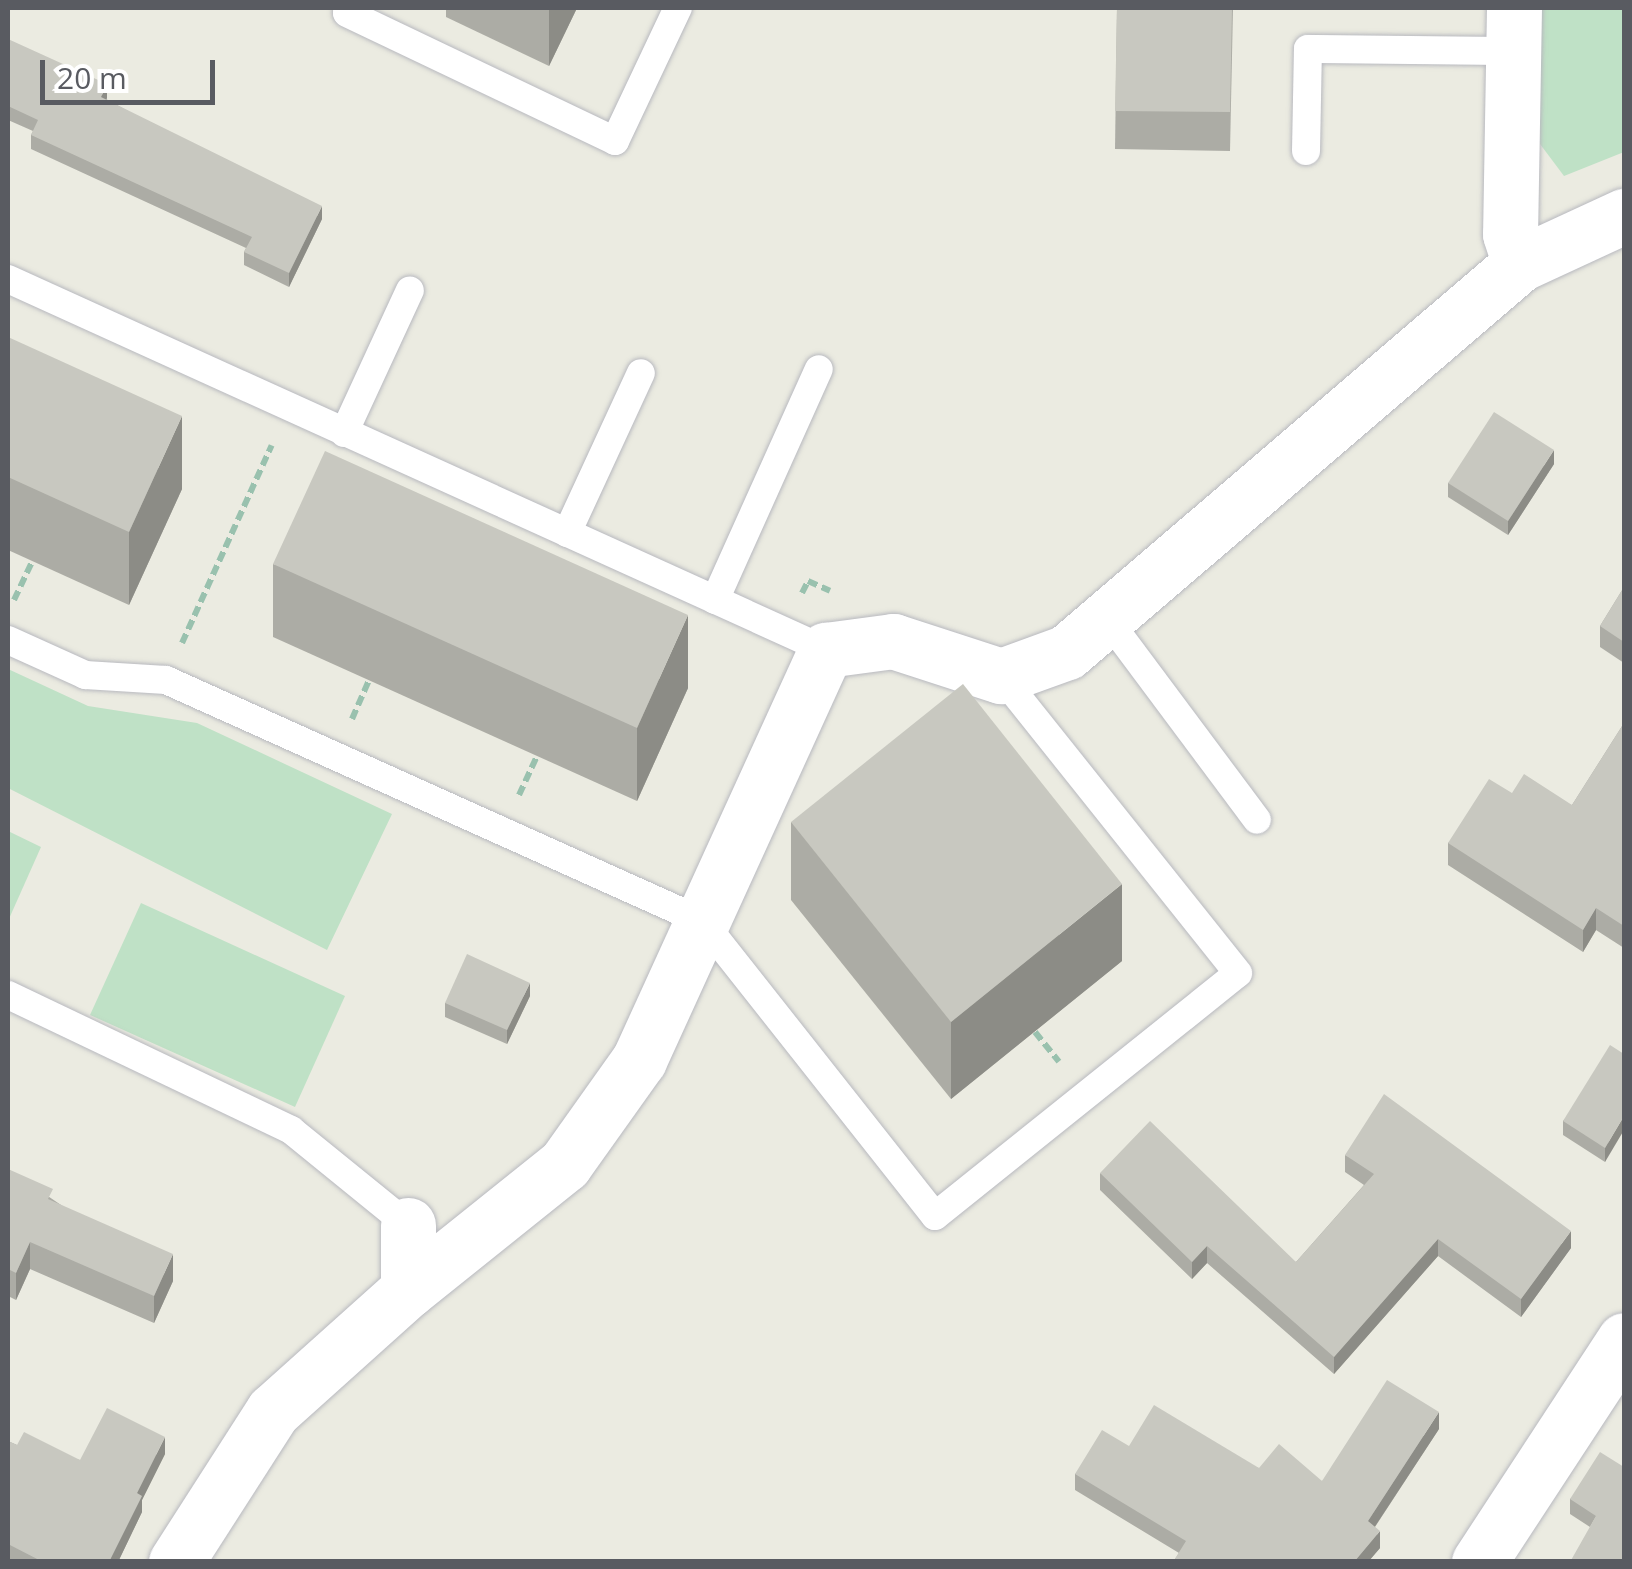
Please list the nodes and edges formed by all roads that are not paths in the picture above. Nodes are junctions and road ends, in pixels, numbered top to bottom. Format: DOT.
graph roads {
  1 [pos="349,8"];
  2 [pos="678,8"];
  3 [pos="1514,29"];
  4 [pos="1306,151"];
  5 [pos="1624,216"];
  6 [pos="1520,264"];
  7 [pos="8,279"];
  8 [pos="410,290"];
  9 [pos="819,370"];
  10 [pos="641,372"];
  11 [pos="344,433"];
  12 [pos="567,533"];
  13 [pos="715,600"];
  14 [pos="1108,620"];
  15 [pos="8,640"];
  16 [pos="826,650"];
  17 [pos="1001,676"];
  18 [pos="1256,820"];
  19 [pos="702,921"];
  20 [pos="8,995"];
  21 [pos="408,1225"];
  22 [pos="408,1290"];
  23 [pos="1624,1340"];
  24 [pos="176,1562"];
  25 [pos="1480,1562"];
  1 -- 2 [label="lane"];
  3 -- 4 [label="lane"];
  3 -- 6 [label="street"];
  5 -- 6 [label="street"];
  6 -- 14 [label="street"];
  7 -- 11 [label="lane"];
  8 -- 11 [label="lane"];
  9 -- 13 [label="lane"];
  10 -- 12 [label="lane"];
  11 -- 12 [label="lane"];
  12 -- 13 [label="lane"];
  13 -- 16 [label="lane"];
  14 -- 17 [label="street"];
  14 -- 18 [label="lane"];
  15 -- 19 [label="lane"];
  16 -- 17 [label="street"];
  16 -- 19 [label="street"];
  17 -- 19 [label="lane"];
  19 -- 22 [label="street"];
  20 -- 21 [label="lane"];
  21 -- 22 [label="street"];
  22 -- 24 [label="street"];
  23 -- 25 [label="street"];
}
